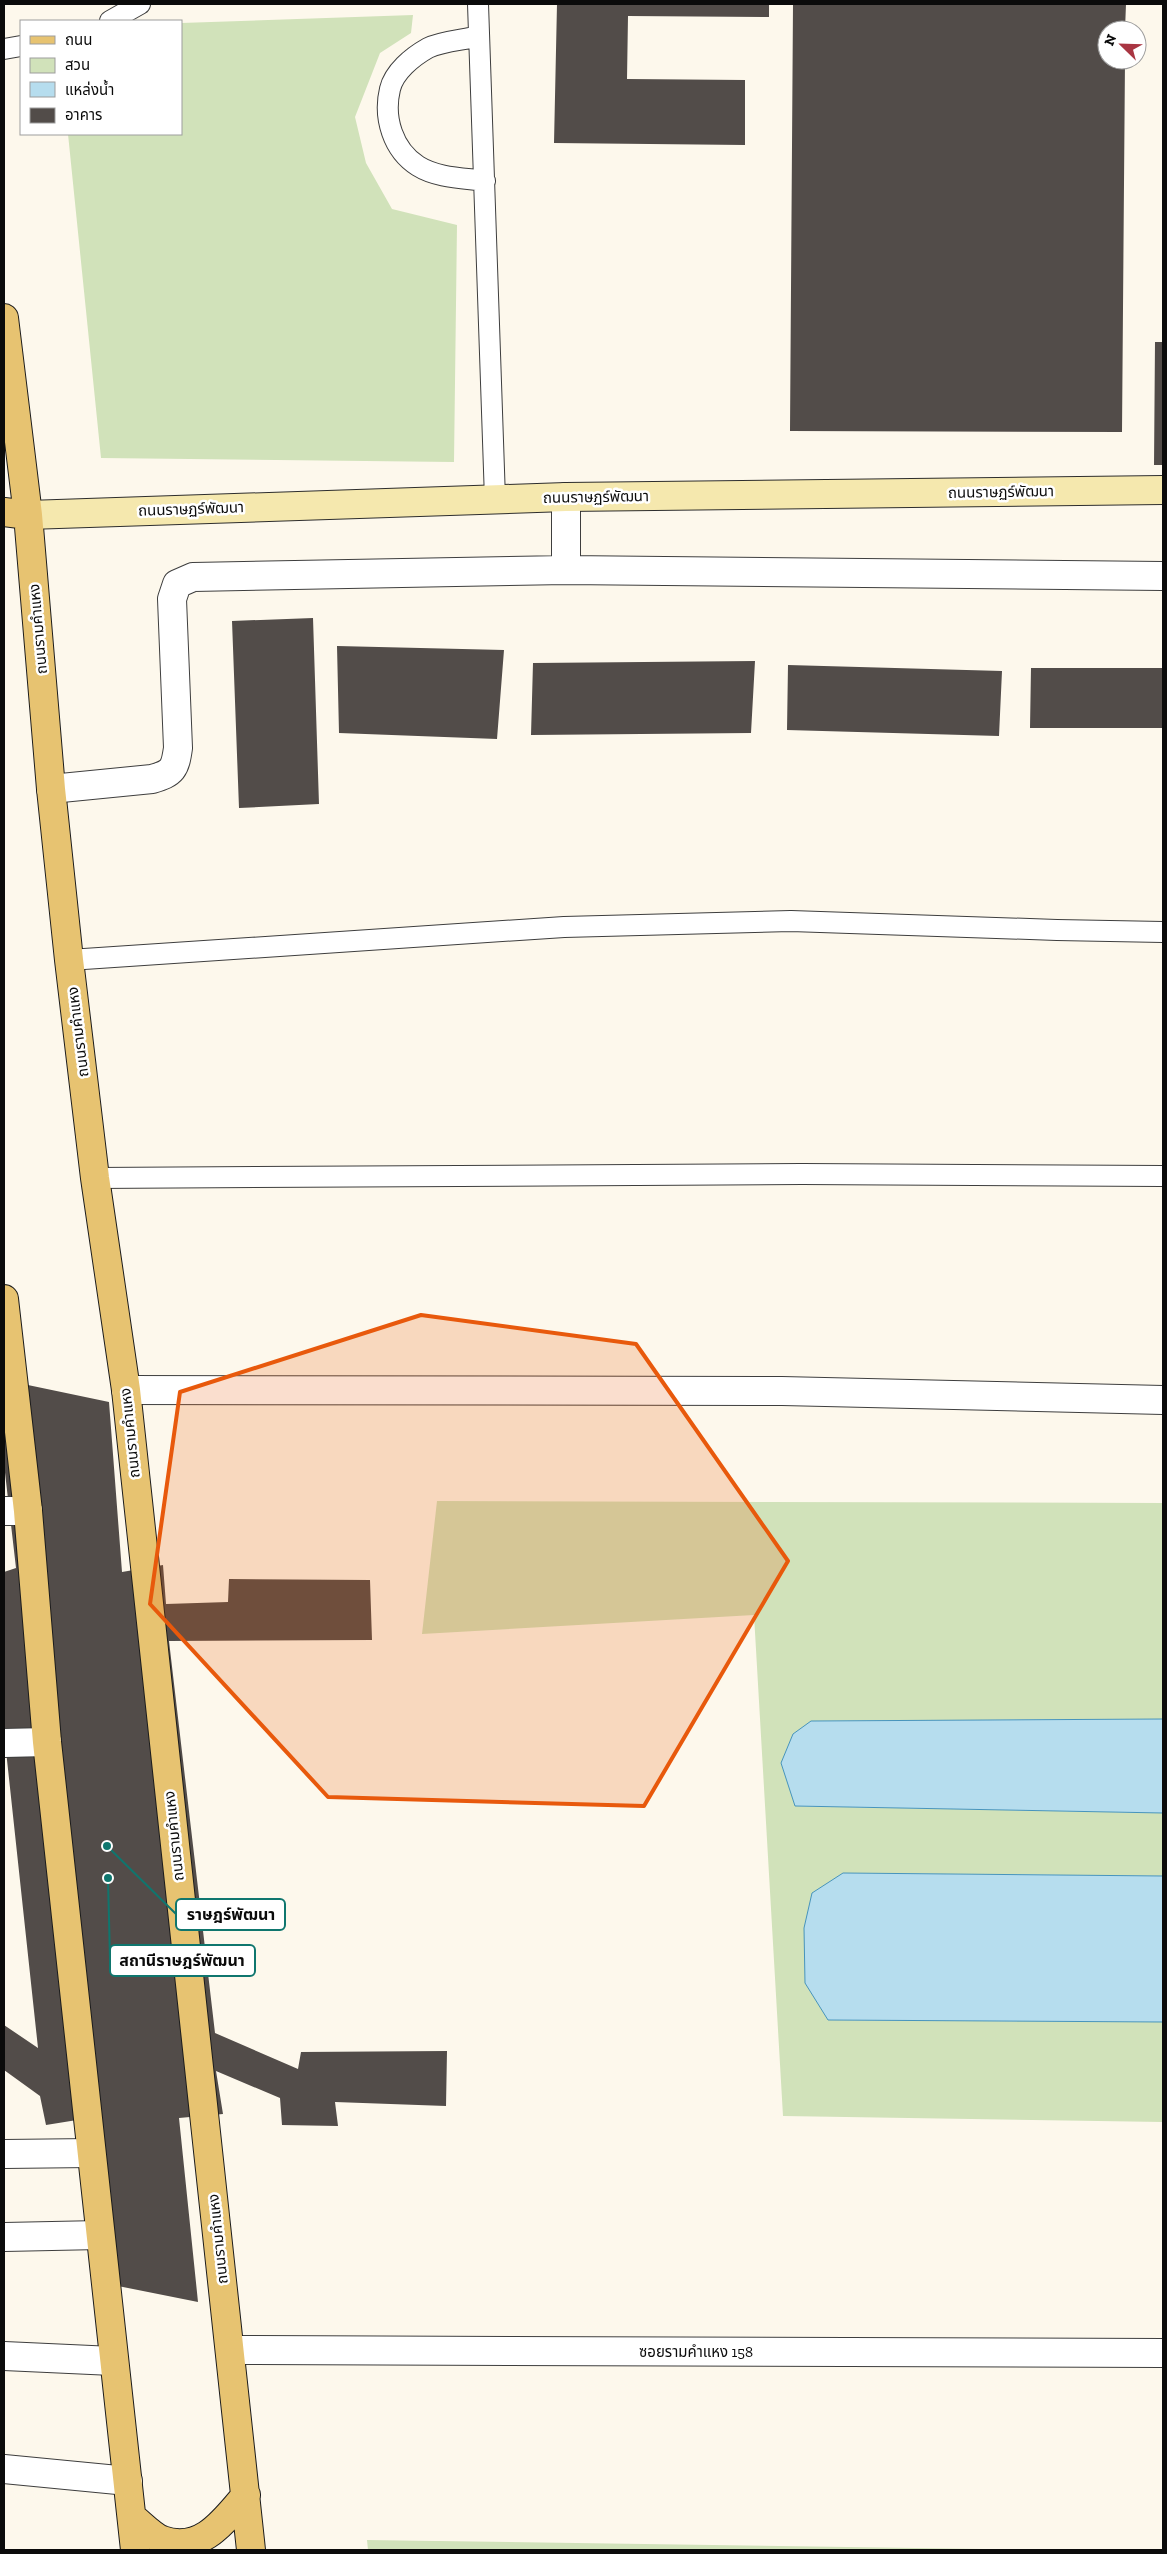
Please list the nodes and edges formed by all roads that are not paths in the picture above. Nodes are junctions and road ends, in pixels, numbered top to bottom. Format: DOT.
graph roads {
  1 [pos="140,4"];
  2 [pos="478,4"];
  3 [pos="112,20"];
  4 [pos="480,36"];
  5 [pos="20,46"];
  6 [pos="4,49"];
  7 [pos="485,181"];
  8 [pos="4,318"];
  9 [pos="1163,490"];
  10 [pos="566,497"];
  11 [pos="495,499"];
  12 [pos="16,514"];
  13 [pos="566,570"];
  14 [pos="1163,576"];
  15 [pos="51,789"];
  16 [pos="1163,932"];
  17 [pos="69,960"];
  18 [pos="1163,1176"];
  19 [pos="95,1178"];
  20 [pos="4,1300"];
  21 [pos="126,1390"];
  22 [pos="1163,1400"];
  23 [pos="16,1511"];
  24 [pos="47,1742"];
  25 [pos="4,1743"];
  26 [pos="91,2153"];
  27 [pos="4,2154"];
  28 [pos="100,2236"];
  29 [pos="4,2237"];
  30 [pos="230,2350"];
  31 [pos="1163,2354"];
  32 [pos="4,2356"];
  33 [pos="113,2361"];
  34 [pos="4,2470"];
  35 [pos="128,2481"];
  36 [pos="246,2495"];
  37 [pos="132,2517"];
  38 [pos="135,2550"];
  39 [pos="252,2550"];
  1 -- 3 [label="lane"];
  2 -- 4 [label="lane"];
  4 -- 7 [label="lane"];
  4 -- 7 [label="lane"];
  5 -- 6 [label="lane"];
  7 -- 11 [label="lane"];
  8 -- 12 [label="main road, ถนนรามคำแหง"];
  9 -- 10 [label="street, ถนนราษฏร์พัฒนา"];
  10 -- 11 [label="street, ถนนราษฏร์พัฒนา"];
  10 -- 13 [label="street"];
  11 -- 12 [label="street, ถนนราษฏร์พัฒนา"];
  12 -- 15 [label="main road, ถนนรามคำแหง"];
  13 -- 14 [label="street"];
  13 -- 15 [label="street"];
  15 -- 17 [label="main road, ถนนรามคำแหง"];
  16 -- 17 [label="lane"];
  17 -- 19 [label="main road, ถนนรามคำแหง"];
  18 -- 19 [label="lane"];
  19 -- 21 [label="main road, ถนนรามคำแหง"];
  20 -- 23 [label="main road"];
  21 -- 22 [label="street"];
  21 -- 30 [label="main road, ถนนรามคำแหง"];
  23 -- 24 [label="main road"];
  24 -- 25 [label="street"];
  24 -- 26 [label="main road"];
  26 -- 27 [label="street"];
  26 -- 28 [label="main road"];
  28 -- 29 [label="street"];
  28 -- 33 [label="main road"];
  30 -- 31 [label="street, ซอยรามคำแหง 158"];
  30 -- 36 [label="main road, ถนนรามคำแหง"];
  32 -- 33 [label="street"];
  33 -- 35 [label="main road"];
  34 -- 35 [label="street"];
  35 -- 37 [label="main road"];
  36 -- 37 [label="main road"];
  36 -- 39 [label="main road, ถนนรามคำแหง"];
  37 -- 38 [label="main road"];
}
